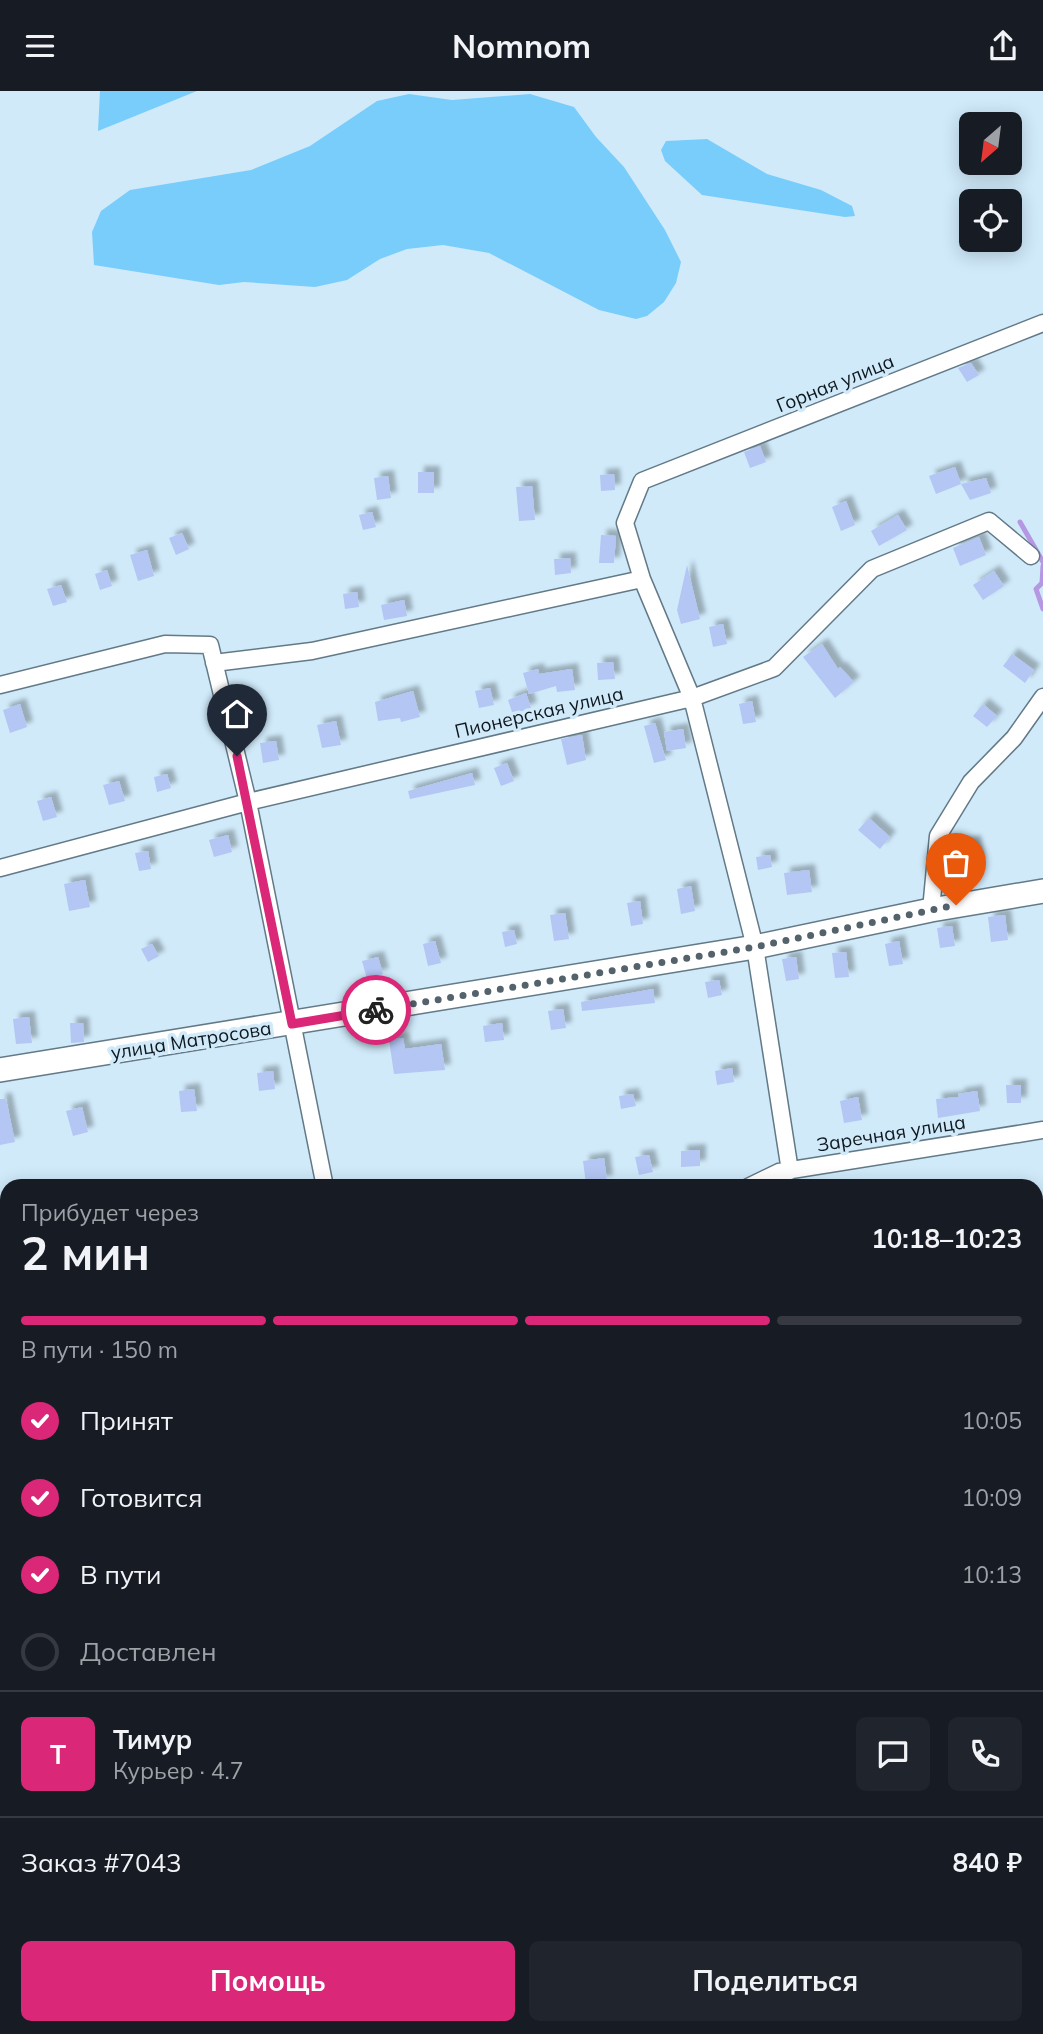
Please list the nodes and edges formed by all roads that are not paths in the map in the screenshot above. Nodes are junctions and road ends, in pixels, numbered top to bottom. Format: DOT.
graph roads {
  1 [pos="1043,323"];
  2 [pos="1031,556"];
  3 [pos="642,579"];
  4 [pos="214,663"];
  5 [pos="0,685"];
  6 [pos="1043,697"];
  7 [pos="692,698"];
  8 [pos="248,802"];
  9 [pos="0,868"];
  10 [pos="1043,891"];
  11 [pos="931,910"];
  12 [pos="755,947"];
  13 [pos="292,1024"];
  14 [pos="0,1070"];
  15 [pos="1043,1130"];
  16 [pos="783,1177"];
  17 [pos="323,1179"];
  1 -- 3 [label="street, Горная улица"];
  2 -- 7 [label="street, Пионерская улица"];
  3 -- 4 [label="street"];
  3 -- 7 [label="street"];
  4 -- 5 [label="street"];
  4 -- 8 [label="street"];
  6 -- 11 [label="street"];
  7 -- 8 [label="street, Пионерская улица"];
  7 -- 12 [label="street"];
  8 -- 9 [label="street, Пионерская улица"];
  8 -- 13 [label="street"];
  10 -- 11 [label="main road, улица Матросова"];
  11 -- 12 [label="main road, улица Матросова"];
  12 -- 13 [label="main road, улица Матросова"];
  12 -- 16 [label="street"];
  13 -- 14 [label="main road, улица Матросова"];
  13 -- 17 [label="street"];
  15 -- 16 [label="street, Заречная улица"];
}
